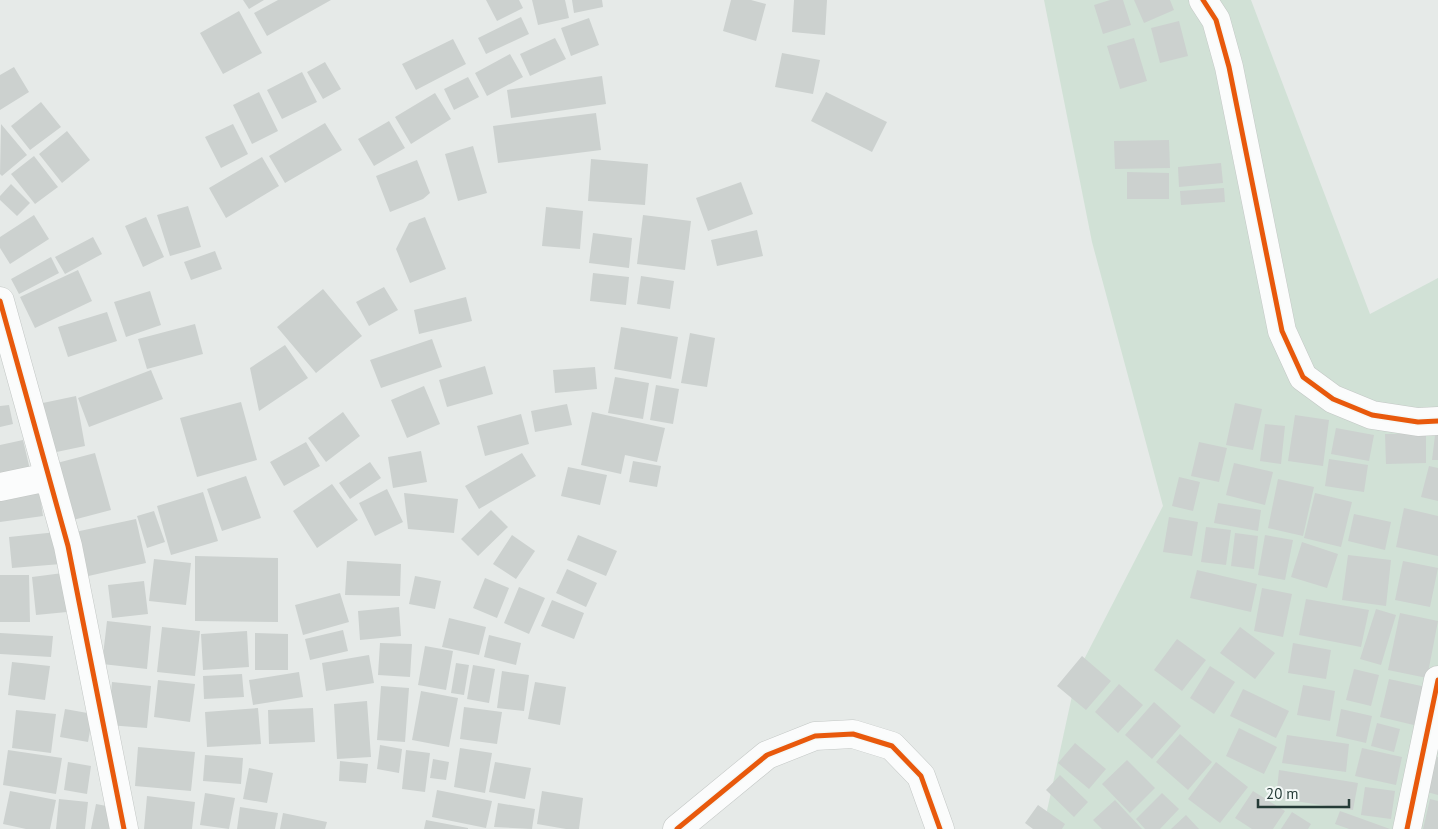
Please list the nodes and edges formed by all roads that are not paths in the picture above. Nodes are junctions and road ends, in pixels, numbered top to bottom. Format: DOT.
graph roads {
  1 [pos="1203,0"];
  2 [pos="0,301"];
  3 [pos="1438,422"];
  4 [pos="48,477"];
  5 [pos="0,487"];
  6 [pos="1438,680"];
  7 [pos="124,829"];
  8 [pos="677,829"];
  9 [pos="940,829"];
  10 [pos="1407,829"];
  1 -- 3 [label="street"];
  2 -- 4 [label="street"];
  4 -- 5 [label="street"];
  4 -- 7 [label="street"];
  6 -- 10 [label="street"];
  8 -- 9 [label="street"];
}
